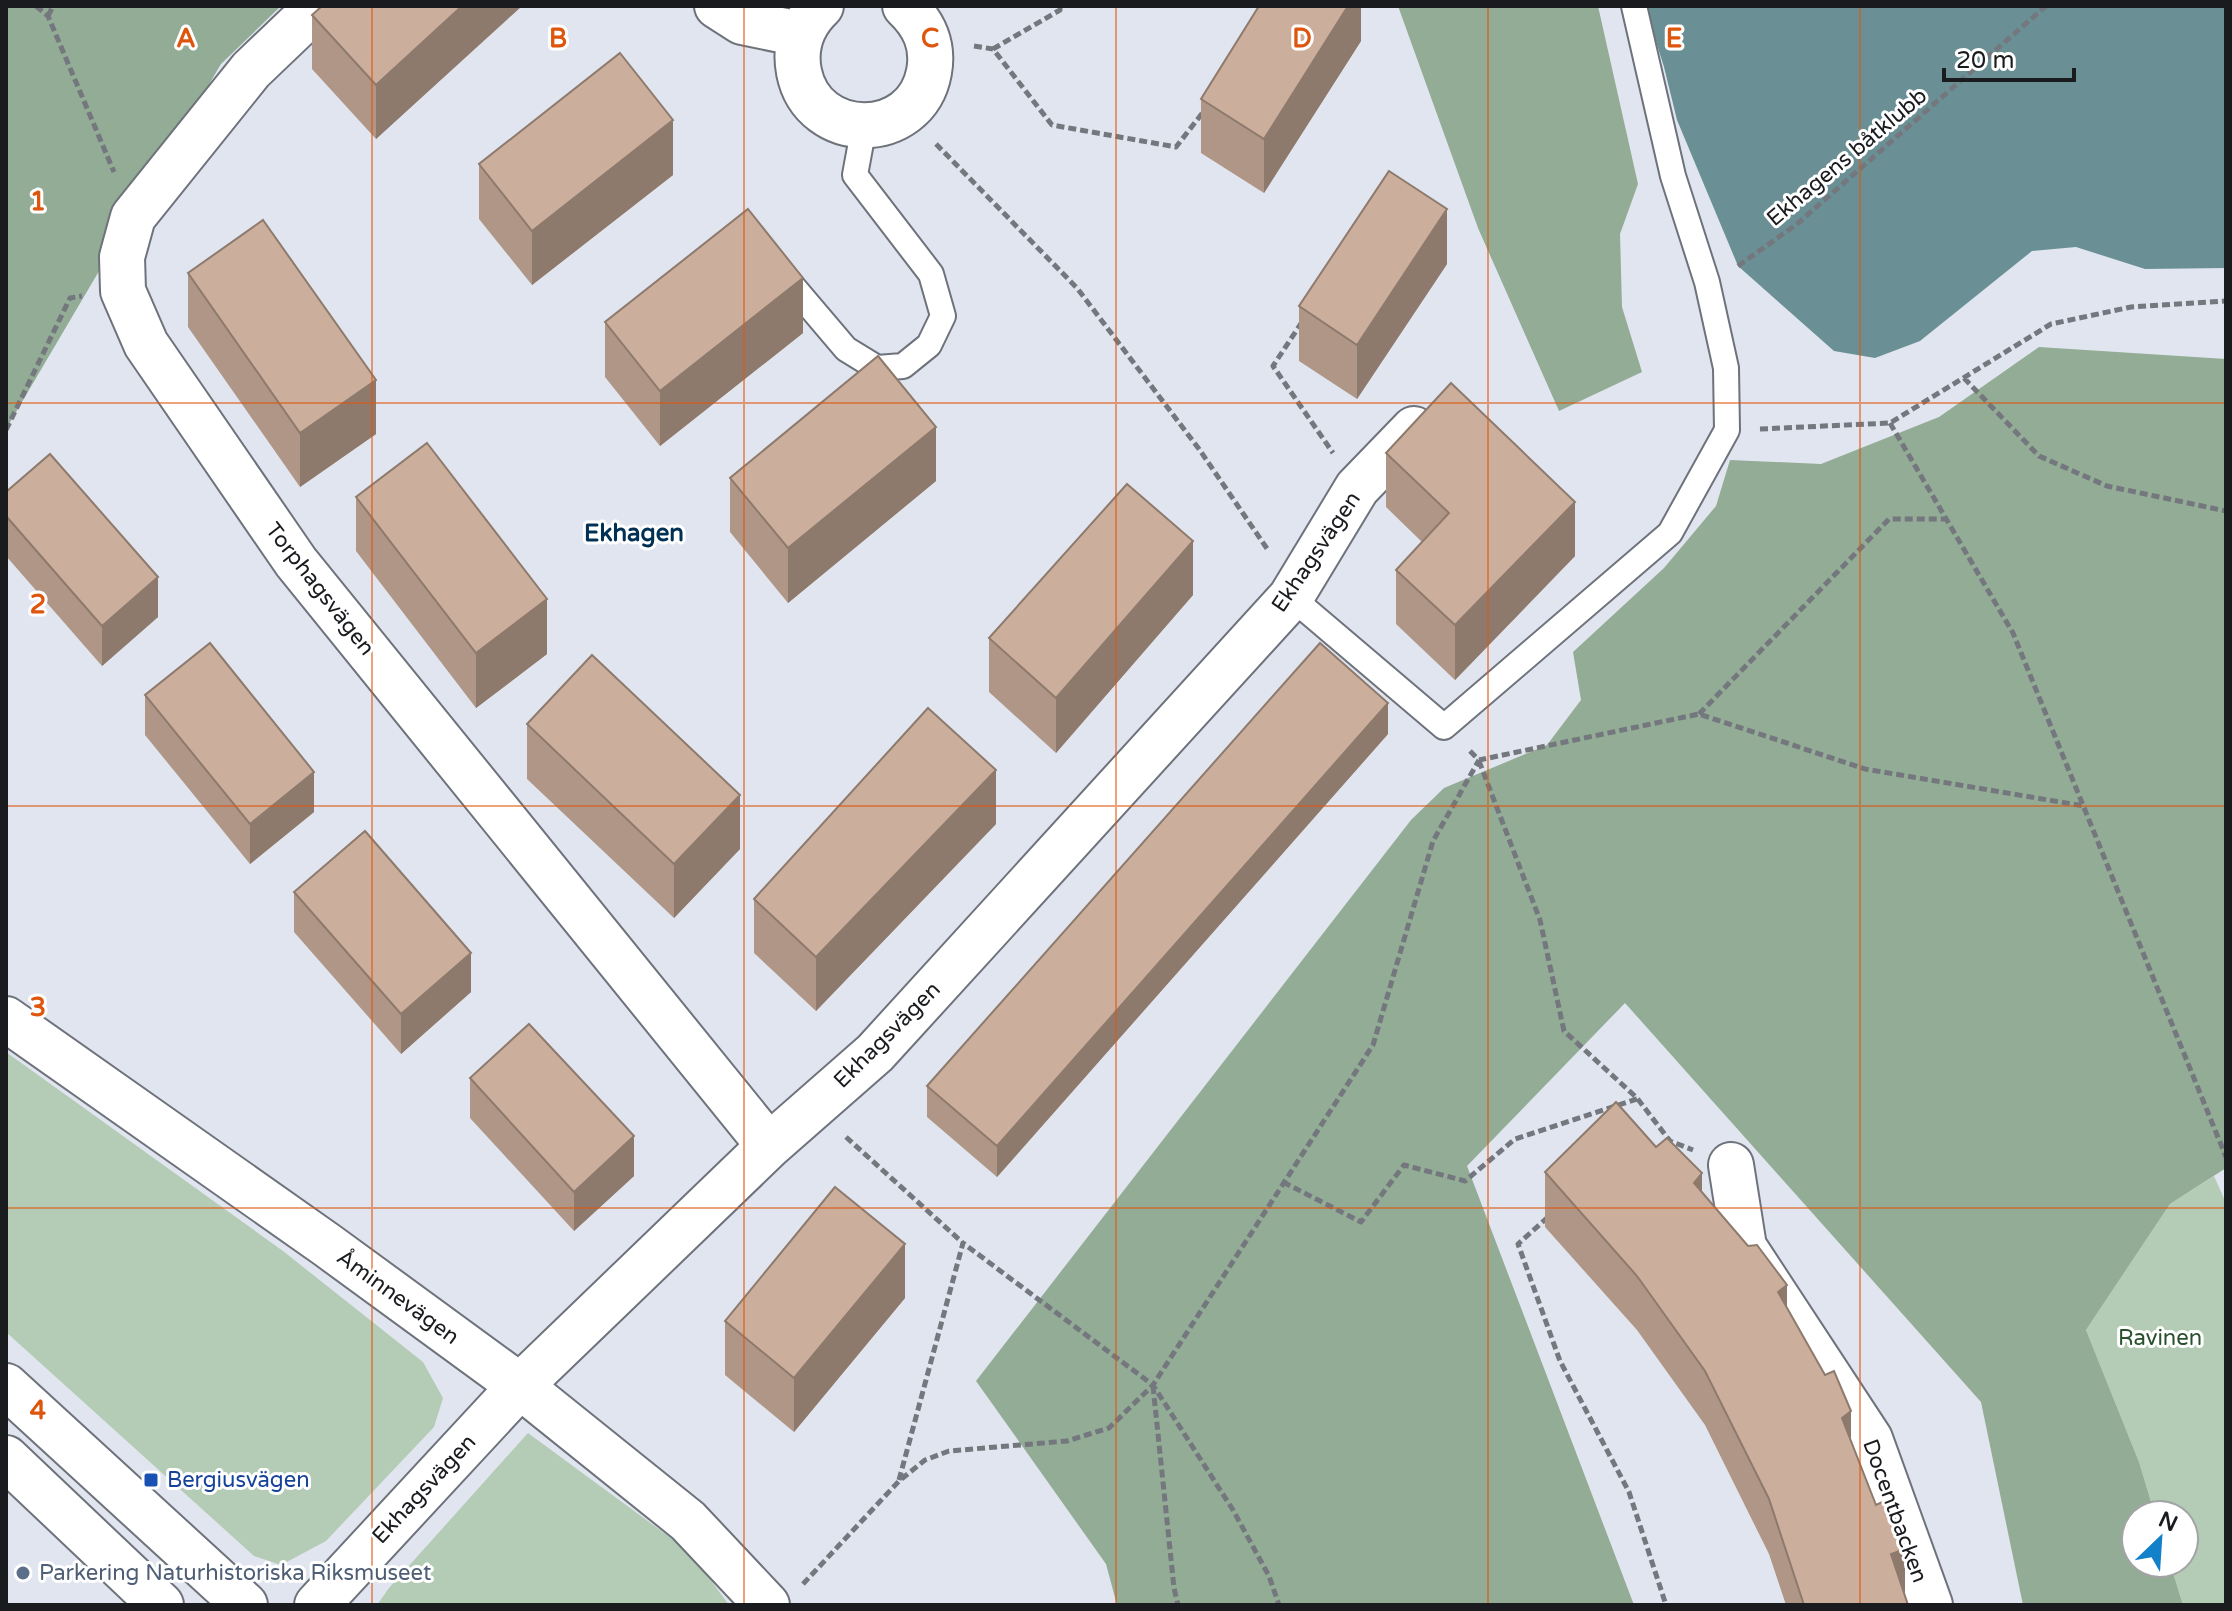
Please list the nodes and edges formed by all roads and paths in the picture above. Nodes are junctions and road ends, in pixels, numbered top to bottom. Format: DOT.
graph roads {
  1 [pos="36,6"];
  2 [pos="53,6"];
  3 [pos="318,6"];
  4 [pos="717,6"];
  5 [pos="905,6"];
  6 [pos="1060,6"];
  7 [pos="1634,6"];
  8 [pos="2046,6"];
  9 [pos="48,16"];
  10 [pos="811,20"];
  11 [pos="929,41"];
  12 [pos="993,49"];
  13 [pos="1205,110"];
  14 [pos="884,120"];
  15 [pos="133,217"];
  16 [pos="772,260"];
  17 [pos="1738,266"];
  18 [pos="70,298"];
  19 [pos="2226,301"];
  20 [pos="1306,316"];
  21 [pos="1964,378"];
  22 [pos="1890,423"];
  23 [pos="1414,429"];
  24 [pos="6,430"];
  25 [pos="1727,430"];
  26 [pos="1357,488"];
  27 [pos="2226,511"];
  28 [pos="1947,519"];
  29 [pos="1291,597"];
  30 [pos="1699,714"];
  31 [pos="1444,727"];
  32 [pos="1479,760"];
  33 [pos="2085,806"];
  34 [pos="6,1019"];
  35 [pos="1637,1098"];
  36 [pos="813,1107"];
  37 [pos="769,1146"];
  38 [pos="1661,1149"];
  39 [pos="2226,1157"];
  40 [pos="1731,1165"];
  41 [pos="1283,1182"];
  42 [pos="1554,1213"];
  43 [pos="963,1243"];
  44 [pos="1153,1385"];
  45 [pos="6,1386"];
  46 [pos="520,1386"];
  47 [pos="6,1458"];
  48 [pos="899,1481"];
  49 [pos="780,1599"];
  50 [pos="161,1605"];
  51 [pos="245,1605"];
  52 [pos="317,1605"];
  53 [pos="1178,1605"];
  54 [pos="1279,1605"];
  55 [pos="1666,1605"];
  56 [pos="1930,1605"];
  1 -- 9 [label="path"];
  2 -- 9 [label="path"];
  3 -- 15 [label="street, Torphagsvägen"];
  4 -- 10 [label="street"];
  5 -- 11 [label="street"];
  6 -- 12 [label="path"];
  7 -- 25 [label="lane"];
  8 -- 17 [label="path, Ekhagens båtklubb"];
  9 -- 15 [label="path"];
  10 -- 14 [label="street"];
  11 -- 12 [label="path"];
  11 -- 14 [label="street"];
  12 -- 13 [label="path"];
  14 -- 16 [label="lane"];
  14 -- 29 [label="path"];
  15 -- 37 [label="street, Torphagsvägen"];
  18 -- 24 [label="path"];
  19 -- 21 [label="path"];
  20 -- 26 [label="path"];
  21 -- 22 [label="path"];
  21 -- 27 [label="path"];
  22 -- 25 [label="path"];
  22 -- 28 [label="path"];
  23 -- 26 [label="street, Ekhagsvägen"];
  25 -- 31 [label="lane"];
  26 -- 29 [label="street, Ekhagsvägen"];
  28 -- 30 [label="path"];
  28 -- 33 [label="path"];
  29 -- 31 [label="lane"];
  29 -- 36 [label="street, Ekhagsvägen"];
  30 -- 32 [label="path"];
  30 -- 33 [label="path"];
  31 -- 32 [label="path"];
  32 -- 35 [label="path"];
  32 -- 41 [label="path"];
  33 -- 39 [label="path"];
  34 -- 46 [label="street, Åminnevägen"];
  35 -- 38 [label="path"];
  35 -- 41 [label="path"];
  36 -- 37 [label="street, Ekhagsvägen"];
  36 -- 43 [label="path"];
  37 -- 46 [label="street, Ekhagsvägen"];
  40 -- 56 [label="street, Docentbacken"];
  41 -- 44 [label="path"];
  42 -- 55 [label="path"];
  43 -- 44 [label="path"];
  43 -- 48 [label="path"];
  44 -- 48 [label="path"];
  44 -- 53 [label="path"];
  44 -- 54 [label="path"];
  45 -- 51 [label="street"];
  46 -- 49 [label="street, Åminnevägen"];
  46 -- 52 [label="street, Ekhagsvägen"];
  47 -- 50 [label="street"];
  48 -- 49 [label="path"];
}
